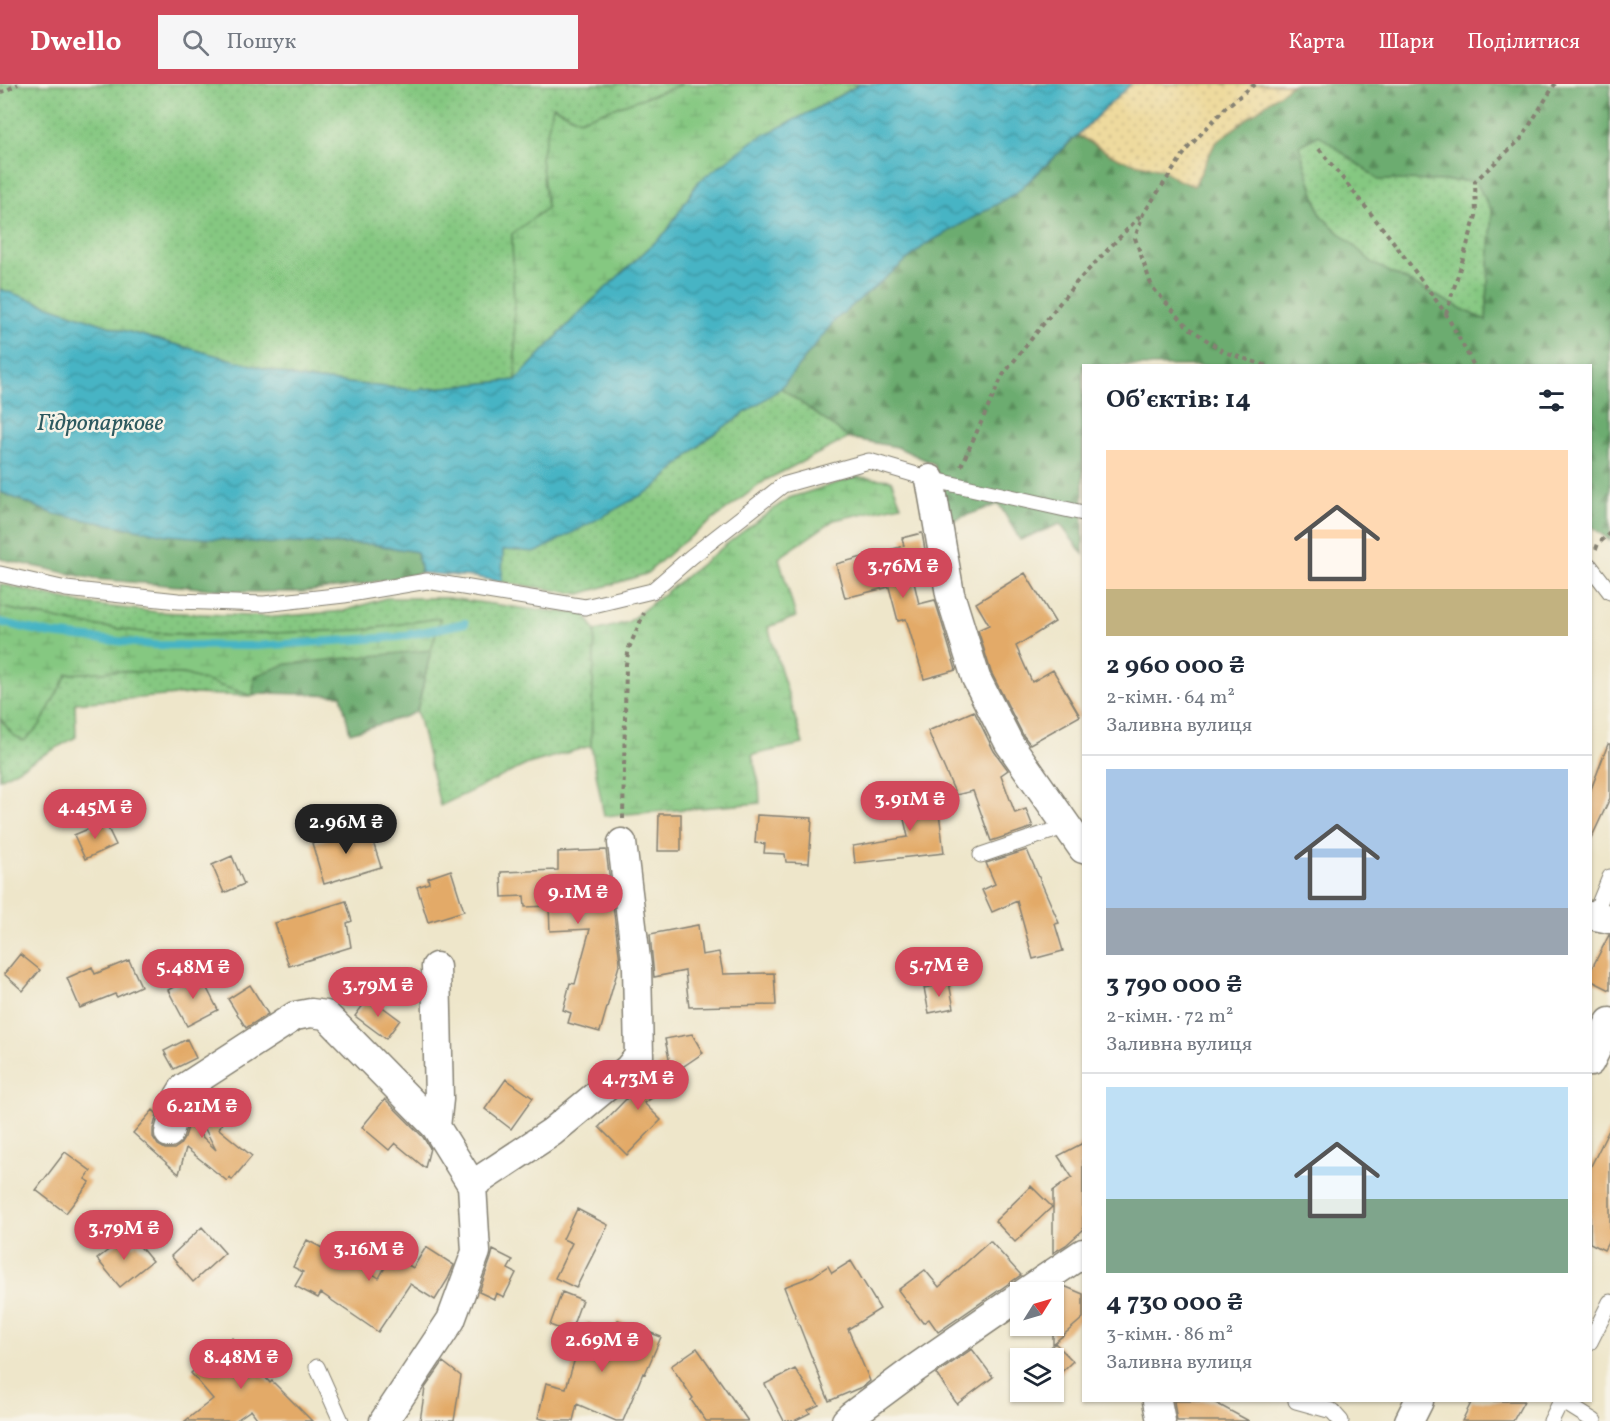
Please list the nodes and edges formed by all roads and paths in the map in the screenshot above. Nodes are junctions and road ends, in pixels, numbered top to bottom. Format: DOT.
graph roads {
  1 [pos="18,84"];
  2 [pos="1255,84"];
  3 [pos="1555,84"];
  4 [pos="0,92"];
  5 [pos="1319,149"];
  6 [pos="1143,214"];
  7 [pos="1446,314"];
  8 [pos="1261,364"];
  9 [pos="1473,364"];
  10 [pos="942,481"];
  11 [pos="1082,513"];
  12 [pos="1592,569"];
  13 [pos="0,574"];
  14 [pos="652,591"];
  15 [pos="1610,592"];
  16 [pos="1067,826"];
  17 [pos="622,843"];
  18 [pos="1082,848"];
  19 [pos="981,855"];
  20 [pos="1610,877"];
  21 [pos="1596,919"];
  22 [pos="436,967"];
  23 [pos="1610,1022"];
  24 [pos="1592,1058"];
  25 [pos="436,1127"];
  26 [pos="169,1133"];
  27 [pos="472,1185"];
  28 [pos="1082,1254"];
  29 [pos="1040,1282"];
  30 [pos="1610,1302"];
  31 [pos="1010,1303"];
  32 [pos="1592,1338"];
  33 [pos="317,1367"];
  34 [pos="1156,1402"];
  35 [pos="1300,1402"];
  36 [pos="1418,1402"];
  37 [pos="1561,1402"];
  38 [pos="1564,1402"];
  39 [pos="341,1421"];
  40 [pos="384,1421"];
  41 [pos="846,1421"];
  42 [pos="1161,1421"];
  43 [pos="1341,1421"];
  44 [pos="1409,1421"];
  45 [pos="1551,1421"];
  46 [pos="1594,1421"];
  1 -- 4 [label="path"];
  2 -- 6 [label="path"];
  3 -- 7 [label="path"];
  5 -- 7 [label="path"];
  6 -- 8 [label="path"];
  6 -- 10 [label="path"];
  7 -- 9 [label="path"];
  10 -- 11 [label="lane"];
  10 -- 14 [label="lane"];
  10 -- 16 [label="street"];
  12 -- 15 [label="lane"];
  13 -- 14 [label="lane"];
  14 -- 17 [label="path"];
  16 -- 18 [label="street"];
  16 -- 19 [label="lane"];
  17 -- 27 [label="street"];
  20 -- 21 [label="lane"];
  22 -- 25 [label="street"];
  23 -- 24 [label="street"];
  25 -- 26 [label="street"];
  25 -- 27 [label="street"];
  27 -- 40 [label="street"];
  28 -- 29 [label="street"];
  30 -- 32 [label="lane"];
  31 -- 41 [label="street"];
  33 -- 39 [label="lane"];
  34 -- 42 [label="street"];
  35 -- 43 [label="lane"];
  36 -- 44 [label="street"];
  37 -- 45 [label="lane"];
  38 -- 46 [label="lane"];
}
